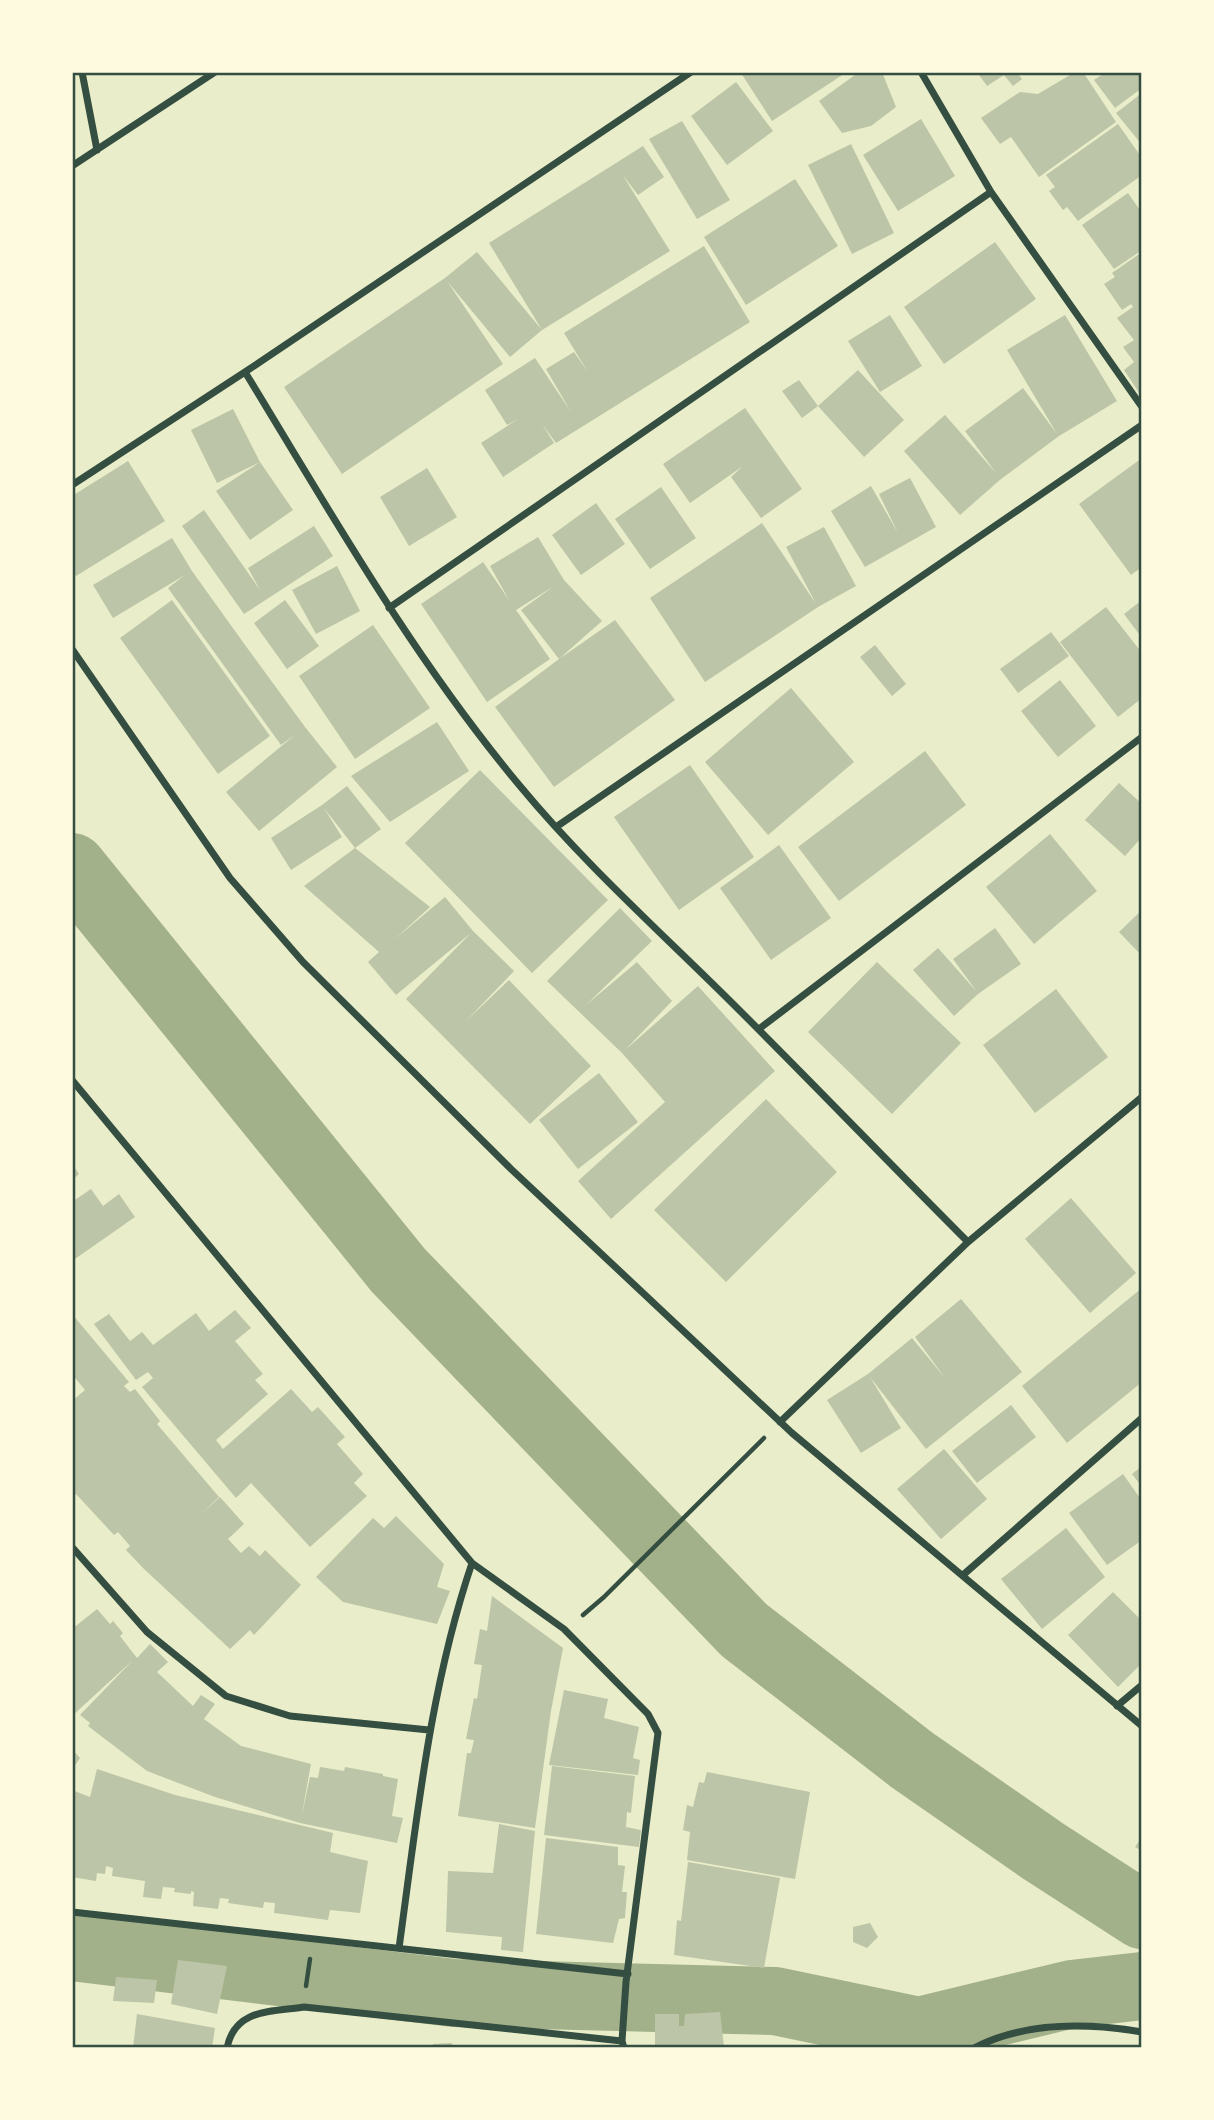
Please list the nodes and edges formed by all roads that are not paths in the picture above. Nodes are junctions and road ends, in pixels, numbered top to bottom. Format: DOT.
graph roads {
  1 [pos="82,72"];
  2 [pos="215,72"];
  3 [pos="691,72"];
  4 [pos="921,72"];
  5 [pos="97,150"];
  6 [pos="72,166"];
  7 [pos="991,192"];
  8 [pos="245,372"];
  9 [pos="1142,407"];
  10 [pos="1142,425"];
  11 [pos="72,485"];
  12 [pos="389,608"];
  13 [pos="72,649"];
  14 [pos="1142,737"];
  15 [pos="556,827"];
  16 [pos="759,1029"];
  17 [pos="72,1080"];
  18 [pos="1142,1097"];
  19 [pos="968,1242"];
  20 [pos="1142,1418"];
  21 [pos="780,1422"];
  22 [pos="72,1547"];
  23 [pos="472,1563"];
  24 [pos="963,1575"];
  25 [pos="1142,1685"];
  26 [pos="1117,1706"];
  27 [pos="1142,1726"];
  28 [pos="429,1730"];
  29 [pos="72,1912"];
  30 [pos="399,1948"];
  31 [pos="628,1975"];
  32 [pos="1142,2032"];
  33 [pos="623,2045"];
  34 [pos="227,2048"];
  35 [pos="974,2048"];
  1 -- 5 [label="street"];
  2 -- 5 [label="street"];
  3 -- 8 [label="street"];
  4 -- 7 [label="street"];
  5 -- 6 [label="street"];
  7 -- 9 [label="street"];
  7 -- 12 [label="street"];
  8 -- 11 [label="street"];
  8 -- 12 [label="street"];
  10 -- 15 [label="street"];
  12 -- 15 [label="street"];
  13 -- 21 [label="street"];
  14 -- 16 [label="street"];
  15 -- 16 [label="street"];
  16 -- 19 [label="street"];
  17 -- 23 [label="street"];
  18 -- 19 [label="street"];
  19 -- 21 [label="street"];
  20 -- 24 [label="street"];
  21 -- 24 [label="street"];
  22 -- 28 [label="street"];
  23 -- 28 [label="street"];
  23 -- 31 [label="street"];
  24 -- 26 [label="street"];
  25 -- 26 [label="street"];
  26 -- 27 [label="street"];
  28 -- 30 [label="street"];
  29 -- 30 [label="street"];
  30 -- 31 [label="street"];
  31 -- 33 [label="street"];
  32 -- 35 [label="street"];
  33 -- 34 [label="street"];
}
